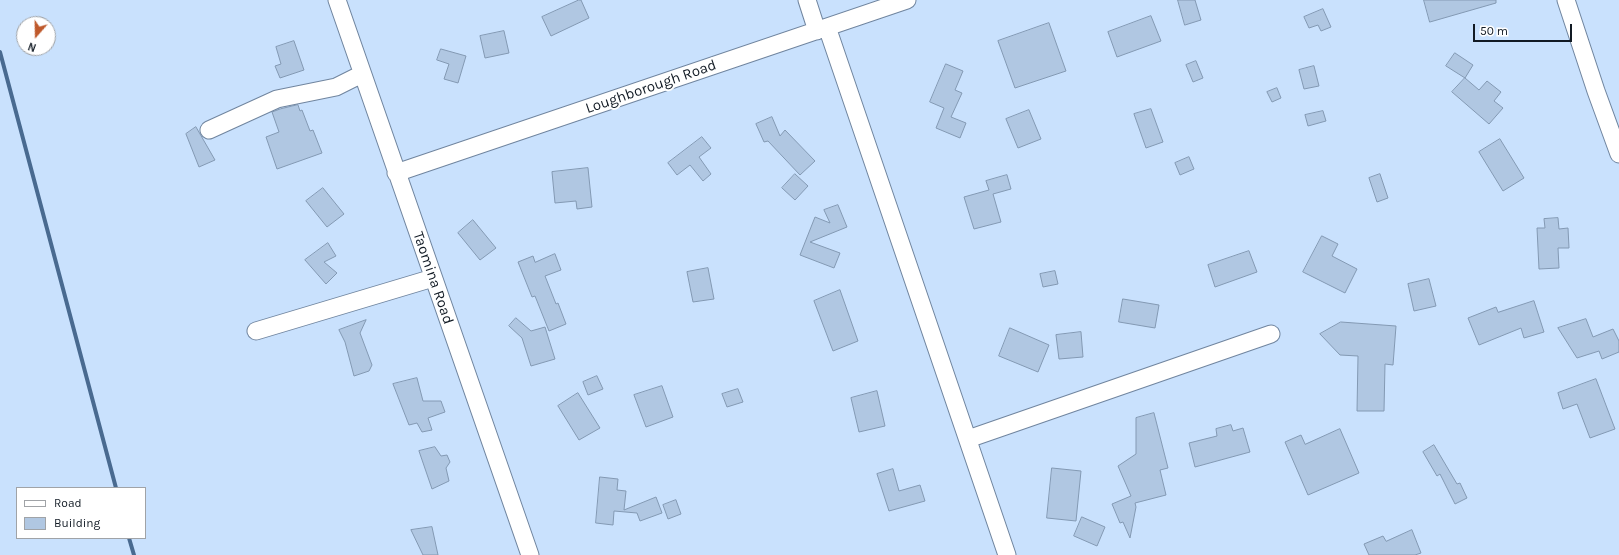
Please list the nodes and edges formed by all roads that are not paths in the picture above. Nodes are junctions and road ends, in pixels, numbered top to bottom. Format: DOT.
graph roads {
  1 [pos="337,0"];
  2 [pos="807,0"];
  3 [pos="906,0"];
  4 [pos="1566,0"];
  5 [pos="822,29"];
  6 [pos="362,74"];
  7 [pos="209,130"];
  8 [pos="1619,154"];
  9 [pos="396,173"];
  10 [pos="433,278"];
  11 [pos="256,330"];
  12 [pos="1271,334"];
  13 [pos="968,438"];
  14 [pos="530,555"];
  15 [pos="1007,555"];
  1 -- 6 [label="street, Taomina Road"];
  2 -- 5 [label="street"];
  3 -- 5 [label="street, Loughborough Road"];
  4 -- 8 [label="street"];
  5 -- 9 [label="street, Loughborough Road"];
  5 -- 13 [label="street"];
  6 -- 7 [label="street"];
  6 -- 9 [label="street, Taomina Road"];
  9 -- 10 [label="street, Taomina Road"];
  10 -- 11 [label="street"];
  10 -- 14 [label="street, Taomina Road"];
  12 -- 13 [label="street"];
  13 -- 15 [label="street"];
}
